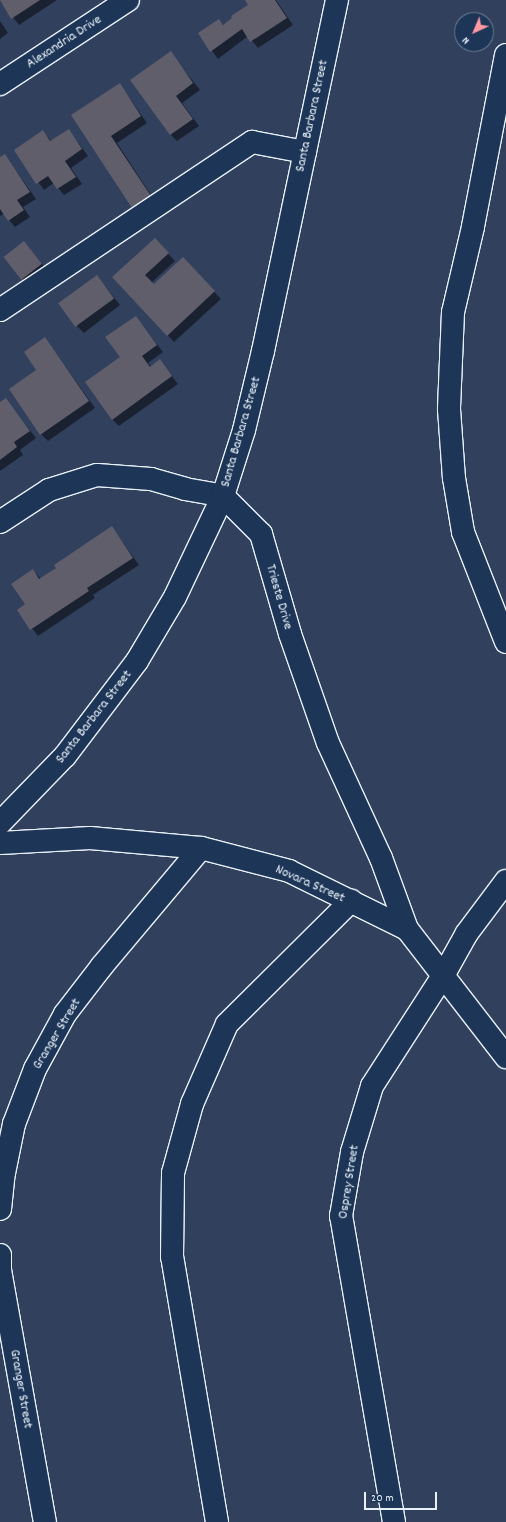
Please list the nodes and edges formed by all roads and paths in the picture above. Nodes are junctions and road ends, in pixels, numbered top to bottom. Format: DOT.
graph roads {
  1 [pos="128,0"];
  2 [pos="337,0"];
  3 [pos="506,55"];
  4 [pos="0,84"];
  5 [pos="304,152"];
  6 [pos="0,310"];
  7 [pos="223,496"];
  8 [pos="0,522"];
  9 [pos="506,642"];
  10 [pos="0,823"];
  11 [pos="0,843"];
  12 [pos="201,848"];
  13 [pos="506,881"];
  14 [pos="351,901"];
  15 [pos="407,929"];
  16 [pos="443,976"];
  17 [pos="506,1058"];
  18 [pos="0,1209"];
  19 [pos="0,1255"];
  20 [pos="45,1522"];
  21 [pos="217,1522"];
  22 [pos="394,1522"];
  1 -- 4 [label="street, Alexandria Drive"];
  2 -- 5 [label="street, Santa Barbara Street"];
  3 -- 9 [label="street"];
  5 -- 6 [label="street"];
  5 -- 7 [label="street, Santa Barbara Street"];
  7 -- 8 [label="street"];
  7 -- 10 [label="street, Santa Barbara Street"];
  7 -- 15 [label="street, Trieste Drive"];
  11 -- 12 [label="street, Novara Street"];
  12 -- 14 [label="street, Novara Street"];
  12 -- 18 [label="street, Granger Street"];
  13 -- 16 [label="street, Osprey Street"];
  14 -- 15 [label="street, Novara Street"];
  14 -- 21 [label="street"];
  15 -- 16 [label="street, Novara Street"];
  16 -- 17 [label="street, Novara Street"];
  16 -- 22 [label="street, Osprey Street"];
  19 -- 20 [label="street, Granger Street"];
}
